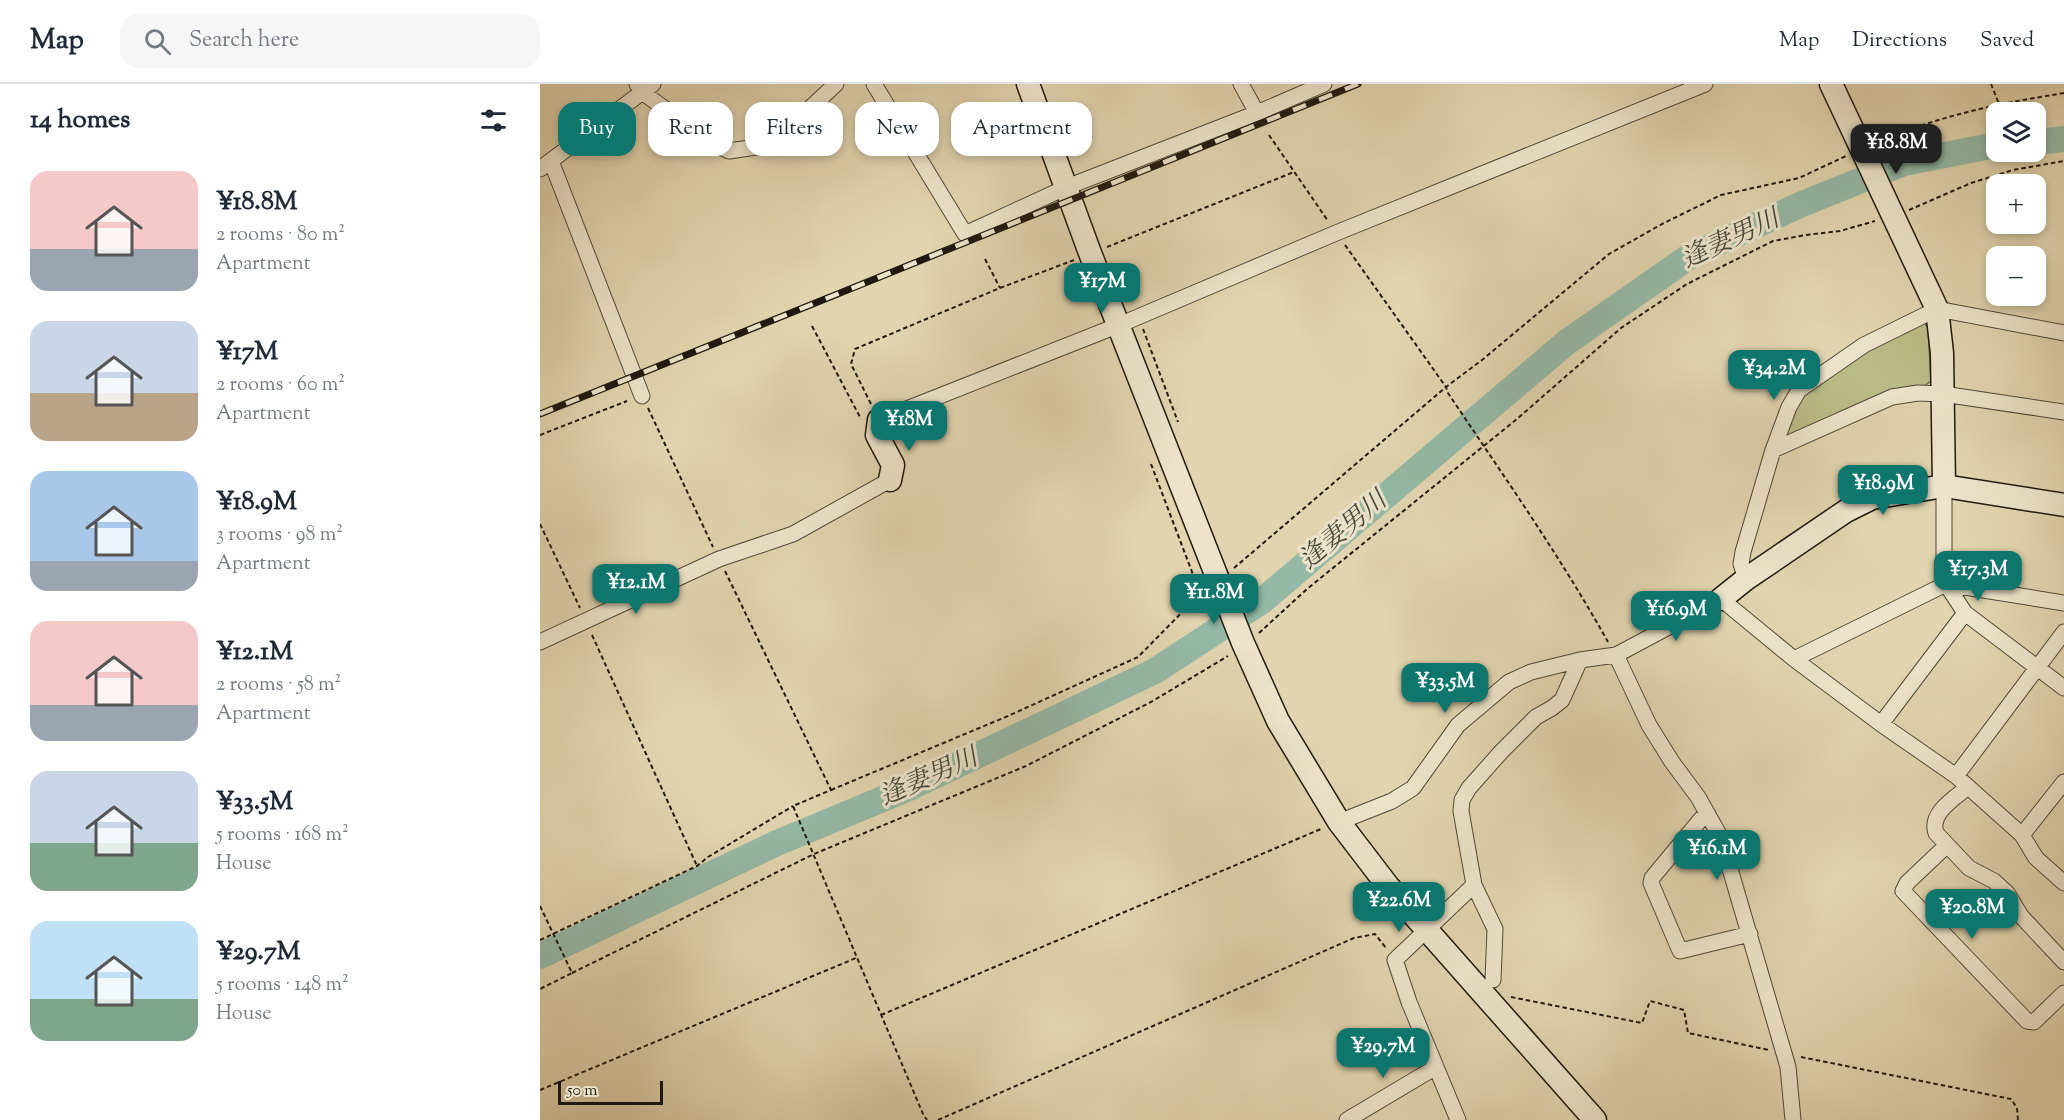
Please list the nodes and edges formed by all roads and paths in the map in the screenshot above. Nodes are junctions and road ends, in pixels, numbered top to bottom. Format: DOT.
graph roads {
  1 [pos="836,84"];
  2 [pos="874,84"];
  3 [pos="1028,84"];
  4 [pos="1241,84"];
  5 [pos="1324,84"];
  6 [pos="1705,84"];
  7 [pos="1831,84"];
  8 [pos="1991,84"];
  9 [pos="644,87"];
  10 [pos="2064,93"];
  11 [pos="1998,102"];
  12 [pos="2011,102"];
  13 [pos="1986,108"];
  14 [pos="1257,113"];
  15 [pos="1269,135"];
  16 [pos="1863,152"];
  17 [pos="2064,161"];
  18 [pos="546,165"];
  19 [pos="1295,172"];
  20 [pos="1067,187"];
  21 [pos="1892,215"];
  22 [pos="1336,233"];
  23 [pos="1090,253"];
  24 [pos="985,259"];
  25 [pos="1000,288"];
  26 [pos="1937,309"];
  27 [pos="1119,325"];
  28 [pos="812,326"];
  29 [pos="2064,333"];
  30 [pos="1446,387"];
  31 [pos="1943,394"];
  32 [pos="642,396"];
  33 [pos="2064,412"];
  34 [pos="878,428"];
  35 [pos="540,435"];
  36 [pos="1483,447"];
  37 [pos="1773,450"];
  38 [pos="890,480"];
  39 [pos="1944,486"];
  40 [pos="2064,505"];
  41 [pos="540,524"];
  42 [pos="719,559"];
  43 [pos="1746,579"];
  44 [pos="1946,584"];
  45 [pos="1221,587"];
  46 [pos="1721,599"];
  47 [pos="2064,603"];
  48 [pos="1965,613"];
  49 [pos="586,620"];
  50 [pos="2064,632"];
  51 [pos="540,642"];
  52 [pos="1243,643"];
  53 [pos="1616,655"];
  54 [pos="1794,659"];
  55 [pos="1580,660"];
  56 [pos="2038,668"];
  57 [pos="2064,688"];
  58 [pos="1881,724"];
  59 [pos="1962,781"];
  60 [pos="2064,782"];
  61 [pos="831,790"];
  62 [pos="793,806"];
  63 [pos="1708,814"];
  64 [pos="1339,822"];
  65 [pos="2022,835"];
  66 [pos="1946,846"];
  67 [pos="814,854"];
  68 [pos="697,866"];
  69 [pos="2064,883"];
  70 [pos="1474,885"];
  71 [pos="540,906"];
  72 [pos="1426,930"];
  73 [pos="553,934"];
  74 [pos="1750,934"];
  75 [pos="540,940"];
  76 [pos="856,958"];
  77 [pos="1395,960"];
  78 [pos="2064,962"];
  79 [pos="572,973"];
  80 [pos="1493,980"];
  81 [pos="540,989"];
  82 [pos="2064,993"];
  83 [pos="881,1015"];
  84 [pos="1784,1054"];
  85 [pos="1436,1067"];
  86 [pos="540,1090"];
  87 [pos="927,1120"];
  88 [pos="938,1120"];
  89 [pos="1347,1120"];
  90 [pos="1458,1120"];
  91 [pos="1595,1120"];
  92 [pos="1793,1120"];
  93 [pos="2018,1120"];
  1 -- 9 [label="street"];
  2 -- 20 [label="street"];
  3 -- 20 [label="street"];
  4 -- 14 [label="street"];
  5 -- 14 [label="street"];
  6 -- 22 [label="street"];
  7 -- 16 [label="street"];
  8 -- 11 [label="path"];
  9 -- 18 [label="street"];
  10 -- 12 [label="path"];
  13 -- 16 [label="path"];
  14 -- 20 [label="street"];
  15 -- 19 [label="path"];
  16 -- 21 [label="street"];
  16 -- 30 [label="path"];
  17 -- 21 [label="path"];
  18 -- 32 [label="street"];
  19 -- 22 [label="path"];
  19 -- 23 [label="path"];
  20 -- 23 [label="street"];
  21 -- 26 [label="street"];
  21 -- 36 [label="path"];
  22 -- 27 [label="street"];
  22 -- 30 [label="path"];
  23 -- 25 [label="path"];
  23 -- 27 [label="street"];
  24 -- 25 [label="path"];
  25 -- 34 [label="path"];
  26 -- 29 [label="street"];
  26 -- 31 [label="street"];
  26 -- 37 [label="street"];
  27 -- 34 [label="street"];
  27 -- 45 [label="street"];
  28 -- 34 [label="path"];
  30 -- 36 [label="path"];
  30 -- 45 [label="path"];
  31 -- 33 [label="street"];
  31 -- 37 [label="street"];
  31 -- 39 [label="street"];
  32 -- 35 [label="path"];
  32 -- 42 [label="path"];
  34 -- 38 [label="street"];
  36 -- 52 [label="path"];
  36 -- 53 [label="path"];
  37 -- 43 [label="street"];
  38 -- 42 [label="street"];
  39 -- 40 [label="street"];
  39 -- 43 [label="street"];
  39 -- 44 [label="street"];
  41 -- 49 [label="path"];
  42 -- 49 [label="street"];
  42 -- 61 [label="path"];
  43 -- 46 [label="street"];
  44 -- 47 [label="street"];
  44 -- 48 [label="street"];
  44 -- 54 [label="street"];
  45 -- 52 [label="street"];
  45 -- 61 [label="path"];
  46 -- 53 [label="street"];
  46 -- 54 [label="street"];
  48 -- 56 [label="street"];
  48 -- 58 [label="street"];
  49 -- 51 [label="street"];
  49 -- 68 [label="path"];
  50 -- 56 [label="street"];
  52 -- 64 [label="street"];
  52 -- 67 [label="path"];
  53 -- 55 [label="street"];
  53 -- 63 [label="street"];
  54 -- 58 [label="street"];
  55 -- 64 [label="street"];
  55 -- 70 [label="street"];
  56 -- 57 [label="street"];
  56 -- 59 [label="street"];
  58 -- 59 [label="street"];
  59 -- 65 [label="street"];
  59 -- 66 [label="street"];
  60 -- 65 [label="street"];
  61 -- 62 [label="path"];
  62 -- 67 [label="path"];
  62 -- 68 [label="path"];
  63 -- 74 [label="street"];
  63 -- 74 [label="street"];
  64 -- 72 [label="street"];
  64 -- 83 [label="path"];
  65 -- 69 [label="street"];
  66 -- 78 [label="street"];
  66 -- 82 [label="street"];
  67 -- 76 [label="path"];
  67 -- 79 [label="path"];
  68 -- 73 [label="path"];
  70 -- 72 [label="street"];
  70 -- 80 [label="street"];
  71 -- 73 [label="path"];
  72 -- 77 [label="street"];
  72 -- 91 [label="street"];
  73 -- 75 [label="path"];
  73 -- 79 [label="path"];
  74 -- 84 [label="street"];
  76 -- 83 [label="path"];
  76 -- 86 [label="path"];
  77 -- 85 [label="street"];
  77 -- 88 [label="path"];
  79 -- 81 [label="path"];
  80 -- 84 [label="path"];
  83 -- 87 [label="path"];
  84 -- 92 [label="street"];
  84 -- 93 [label="path"];
  85 -- 89 [label="street"];
  85 -- 90 [label="street"];
}
